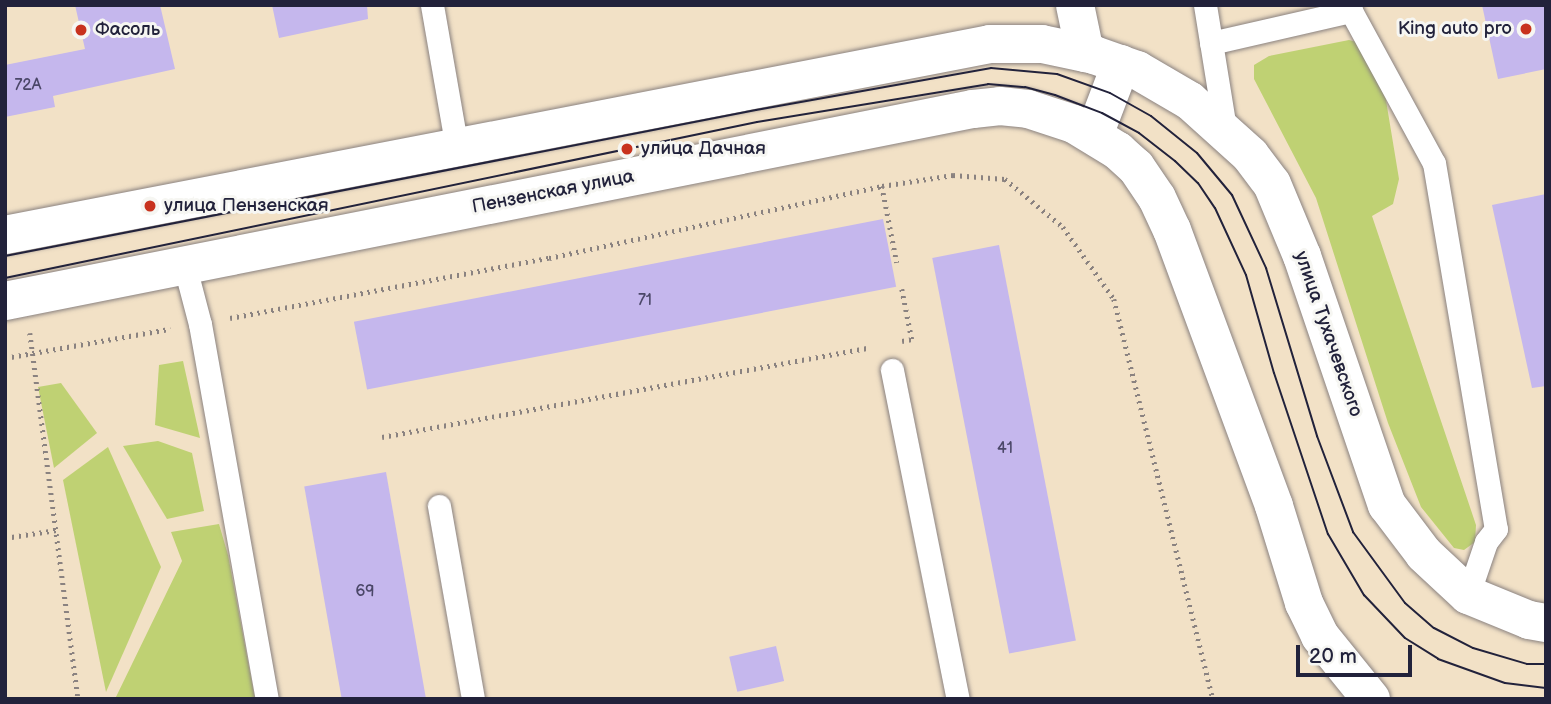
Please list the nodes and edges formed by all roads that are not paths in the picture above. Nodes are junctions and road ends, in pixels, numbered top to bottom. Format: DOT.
graph roads {
  1 [pos="432,5"];
  2 [pos="1075,5"];
  3 [pos="1205,5"];
  4 [pos="1211,43"];
  5 [pos="1100,57"];
  6 [pos="1225,130"];
  7 [pos="1095,136"];
  8 [pos="457,148"];
  9 [pos="5,235"];
  10 [pos="185,267"];
  11 [pos="14,299"];
  12 [pos="891,370"];
  13 [pos="439,506"];
  14 [pos="1468,595"];
  15 [pos="1546,623"];
  16 [pos="267,699"];
  17 [pos="473,699"];
  18 [pos="958,699"];
  19 [pos="1371,699"];
  1 -- 8 [label="lane"];
  2 -- 5 [label="main road"];
  3 -- 4 [label="lane"];
  4 -- 6 [label="lane"];
  4 -- 14 [label="lane"];
  5 -- 6 [label="main road, улица Тухачевского"];
  5 -- 7 [label="main road"];
  5 -- 8 [label="main road"];
  6 -- 14 [label="main road, улица Тухачевского"];
  7 -- 10 [label="main road, Пензенская улица"];
  7 -- 19 [label="main road"];
  8 -- 9 [label="main road"];
  10 -- 11 [label="main road, Пензенская улица"];
  10 -- 16 [label="lane"];
  12 -- 18 [label="lane"];
  13 -- 17 [label="lane"];
  14 -- 15 [label="main road, улица Тухачевского"];
}
